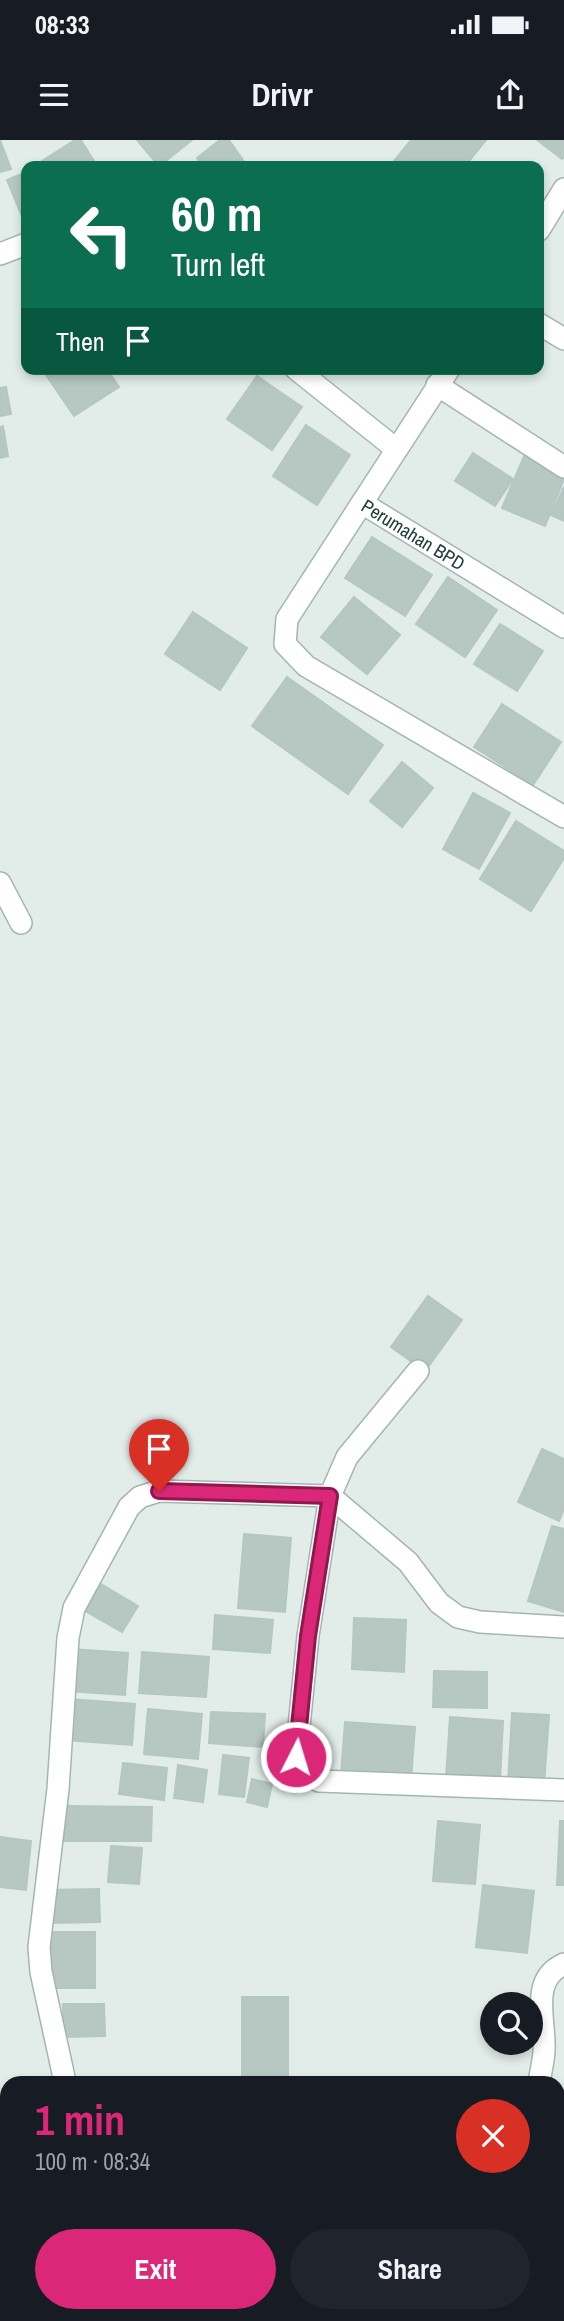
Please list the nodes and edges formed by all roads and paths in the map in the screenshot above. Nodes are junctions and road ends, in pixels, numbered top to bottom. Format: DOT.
graph roads {
  1 [pos="564,189"];
  2 [pos="544,222"];
  3 [pos="21,246"];
  4 [pos="0,254"];
  5 [pos="544,327"];
  6 [pos="564,339"];
  7 [pos="304,375"];
  8 [pos="443,377"];
  9 [pos="396,449"];
  10 [pos="564,467"];
  11 [pos="362,503"];
  12 [pos="564,627"];
  13 [pos="564,817"];
  14 [pos="0,883"];
  15 [pos="21,923"];
  16 [pos="418,1371"];
  17 [pos="330,1496"];
  18 [pos="564,1626"];
  19 [pos="564,1790"];
  20 [pos="564,1964"];
  21 [pos="64,2076"];
  22 [pos="540,2076"];
  1 -- 2 [label="street"];
  3 -- 4 [label="street"];
  5 -- 6 [label="street"];
  7 -- 9 [label="street"];
  8 -- 9 [label="street, Perumahan BPD"];
  8 -- 10 [label="street"];
  9 -- 11 [label="street, Perumahan BPD"];
  11 -- 12 [label="street, Perumahan BPD"];
  11 -- 13 [label="street"];
  14 -- 15 [label="street"];
  16 -- 17 [label="street"];
  17 -- 18 [label="street"];
  17 -- 19 [label="street"];
  17 -- 21 [label="street"];
  20 -- 22 [label="street"];
}
